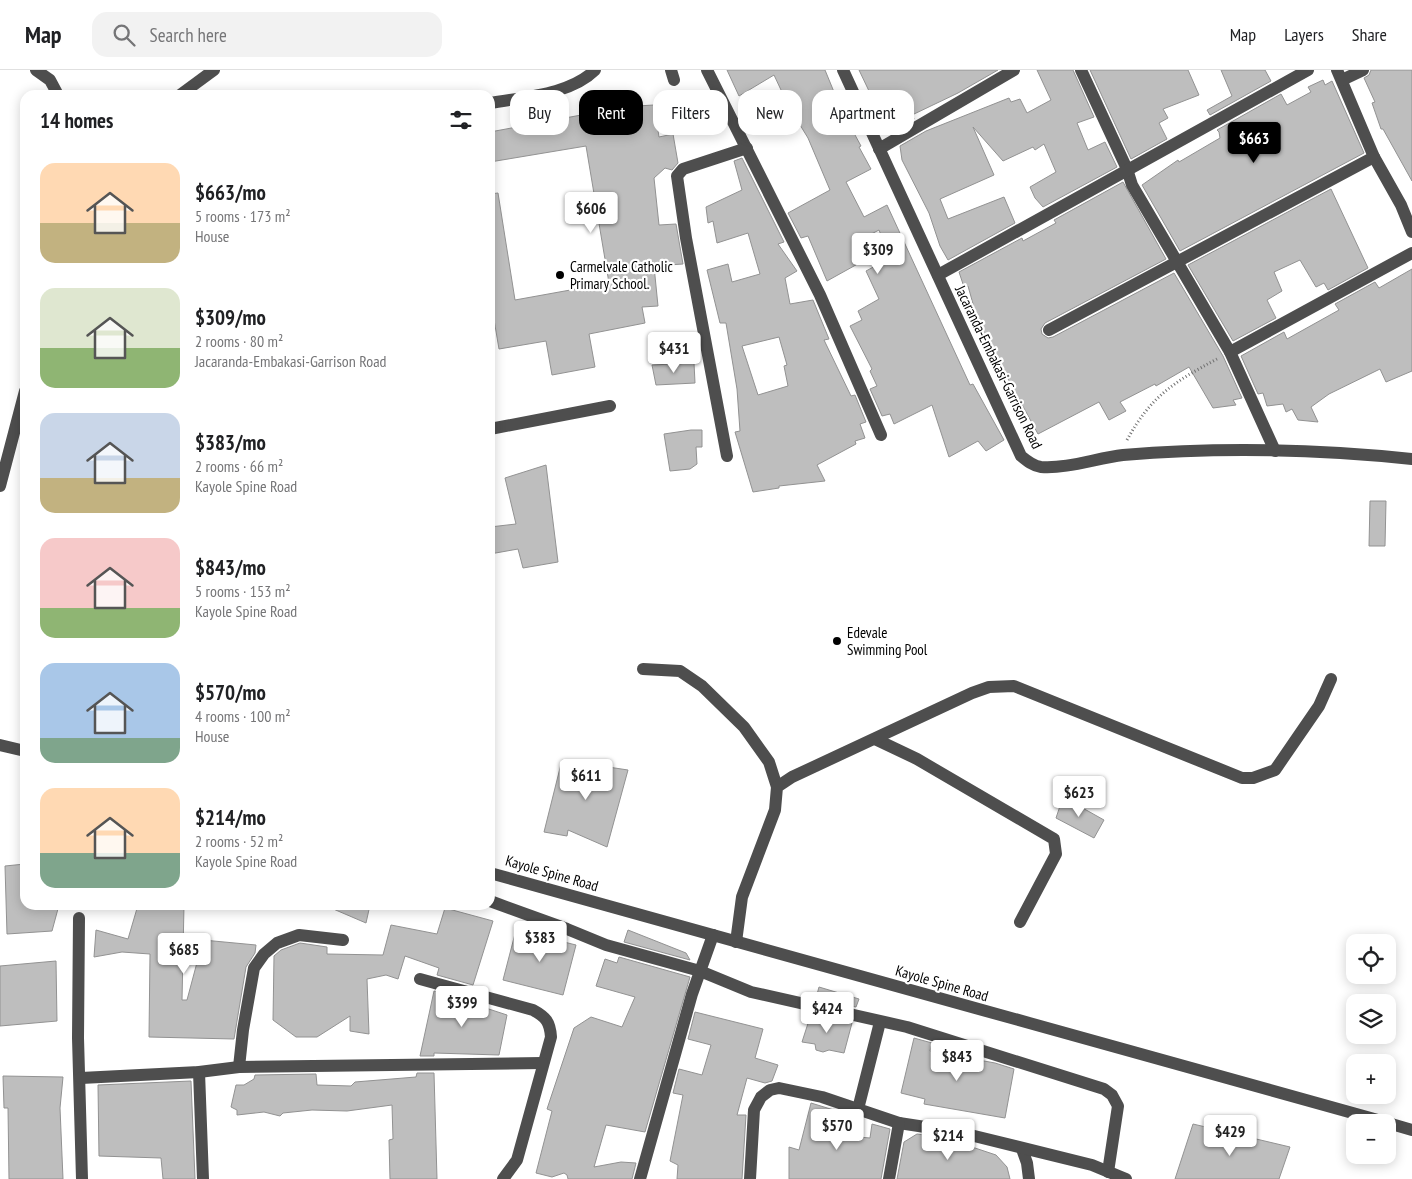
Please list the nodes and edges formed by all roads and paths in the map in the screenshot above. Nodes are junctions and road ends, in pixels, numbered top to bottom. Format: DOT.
graph roads {
  1 [pos="36,70"];
  2 [pos="214,70"];
  3 [pos="595,70"];
  4 [pos="707,70"];
  5 [pos="843,70"];
  6 [pos="1014,70"];
  7 [pos="1081,70"];
  8 [pos="1308,70"];
  9 [pos="1363,70"];
  10 [pos="50,75"];
  11 [pos="1340,75"];
  12 [pos="56,90"];
  13 [pos="187,90"];
  14 [pos="495,102"];
  15 [pos="747,148"];
  16 [pos="880,149"];
  17 [pos="1374,157"];
  18 [pos="1128,169"];
  19 [pos="1407,203"];
  20 [pos="1412,232"];
  21 [pos="1412,253"];
  22 [pos="1175,261"];
  23 [pos="938,275"];
  24 [pos="1049,330"];
  25 [pos="1230,352"];
  26 [pos="610,406"];
  27 [pos="20,408"];
  28 [pos="495,427"];
  29 [pos="881,435"];
  30 [pos="6,440"];
  31 [pos="1275,451"];
  32 [pos="727,456"];
  33 [pos="1119,456"];
  34 [pos="1412,459"];
  35 [pos="0,486"];
  36 [pos="643,669"];
  37 [pos="1331,679"];
  38 [pos="875,740"];
  39 [pos="0,745"];
  40 [pos="20,750"];
  41 [pos="777,787"];
  42 [pos="495,874"];
  43 [pos="495,903"];
  44 [pos="79,918"];
  45 [pos="1020,922"];
  46 [pos="713,936"];
  47 [pos="344,940"];
  48 [pos="736,942"];
  49 [pos="700,971"];
  50 [pos="420,979"];
  51 [pos="880,1022"];
  52 [pos="542,1063"];
  53 [pos="239,1067"];
  54 [pos="199,1072"];
  55 [pos="81,1078"];
  56 [pos="858,1109"];
  57 [pos="1354,1114"];
  58 [pos="899,1123"];
  59 [pos="1396,1126"];
  60 [pos="1412,1130"];
  61 [pos="1022,1149"];
  62 [pos="1108,1172"];
  63 [pos="82,1179"];
  64 [pos="203,1179"];
  65 [pos="503,1179"];
  66 [pos="640,1179"];
  67 [pos="750,1179"];
  68 [pos="889,1179"];
  69 [pos="1029,1179"];
  70 [pos="1126,1179"];
  1 -- 10 [label="street"];
  2 -- 13 [label="street"];
  3 -- 14 [label="street"];
  4 -- 15 [label="street"];
  5 -- 16 [label="street, Jacaranda-Embakasi-Garrison Road"];
  6 -- 16 [label="street"];
  7 -- 18 [label="street"];
  8 -- 18 [label="street"];
  9 -- 11 [label="street"];
  10 -- 12 [label="street"];
  11 -- 17 [label="street"];
  15 -- 29 [label="street"];
  15 -- 32 [label="street"];
  16 -- 23 [label="street, Jacaranda-Embakasi-Garrison Road"];
  17 -- 19 [label="street"];
  17 -- 22 [label="street"];
  18 -- 22 [label="street"];
  18 -- 23 [label="street"];
  19 -- 20 [label="street"];
  21 -- 25 [label="street"];
  22 -- 24 [label="street"];
  22 -- 25 [label="street"];
  23 -- 33 [label="street, Jacaranda-Embakasi-Garrison Road"];
  25 -- 31 [label="street"];
  25 -- 33 [label="path"];
  26 -- 28 [label="street"];
  27 -- 30 [label="street"];
  30 -- 35 [label="street"];
  31 -- 33 [label="street, Jacaranda-Embakasi-Garrison Road"];
  31 -- 34 [label="street, Jacaranda-Embakasi-Garrison Road"];
  36 -- 41 [label="street"];
  37 -- 38 [label="street"];
  38 -- 41 [label="street"];
  38 -- 45 [label="street"];
  39 -- 40 [label="street"];
  41 -- 48 [label="street"];
  42 -- 46 [label="street, Kayole Spine Road"];
  43 -- 49 [label="street"];
  44 -- 55 [label="street"];
  46 -- 48 [label="street, Kayole Spine Road"];
  46 -- 49 [label="street"];
  47 -- 53 [label="street"];
  48 -- 57 [label="street, Kayole Spine Road"];
  49 -- 51 [label="street"];
  49 -- 66 [label="street"];
  50 -- 52 [label="street"];
  51 -- 56 [label="street"];
  51 -- 62 [label="street"];
  52 -- 53 [label="street"];
  52 -- 65 [label="street"];
  53 -- 54 [label="street"];
  54 -- 55 [label="street"];
  54 -- 64 [label="street"];
  55 -- 63 [label="street"];
  56 -- 58 [label="street"];
  56 -- 67 [label="street"];
  58 -- 61 [label="street"];
  58 -- 68 [label="street"];
  59 -- 60 [label="street, Kayole Spine Road"];
  61 -- 62 [label="street"];
  61 -- 69 [label="street"];
  62 -- 70 [label="street"];
}
